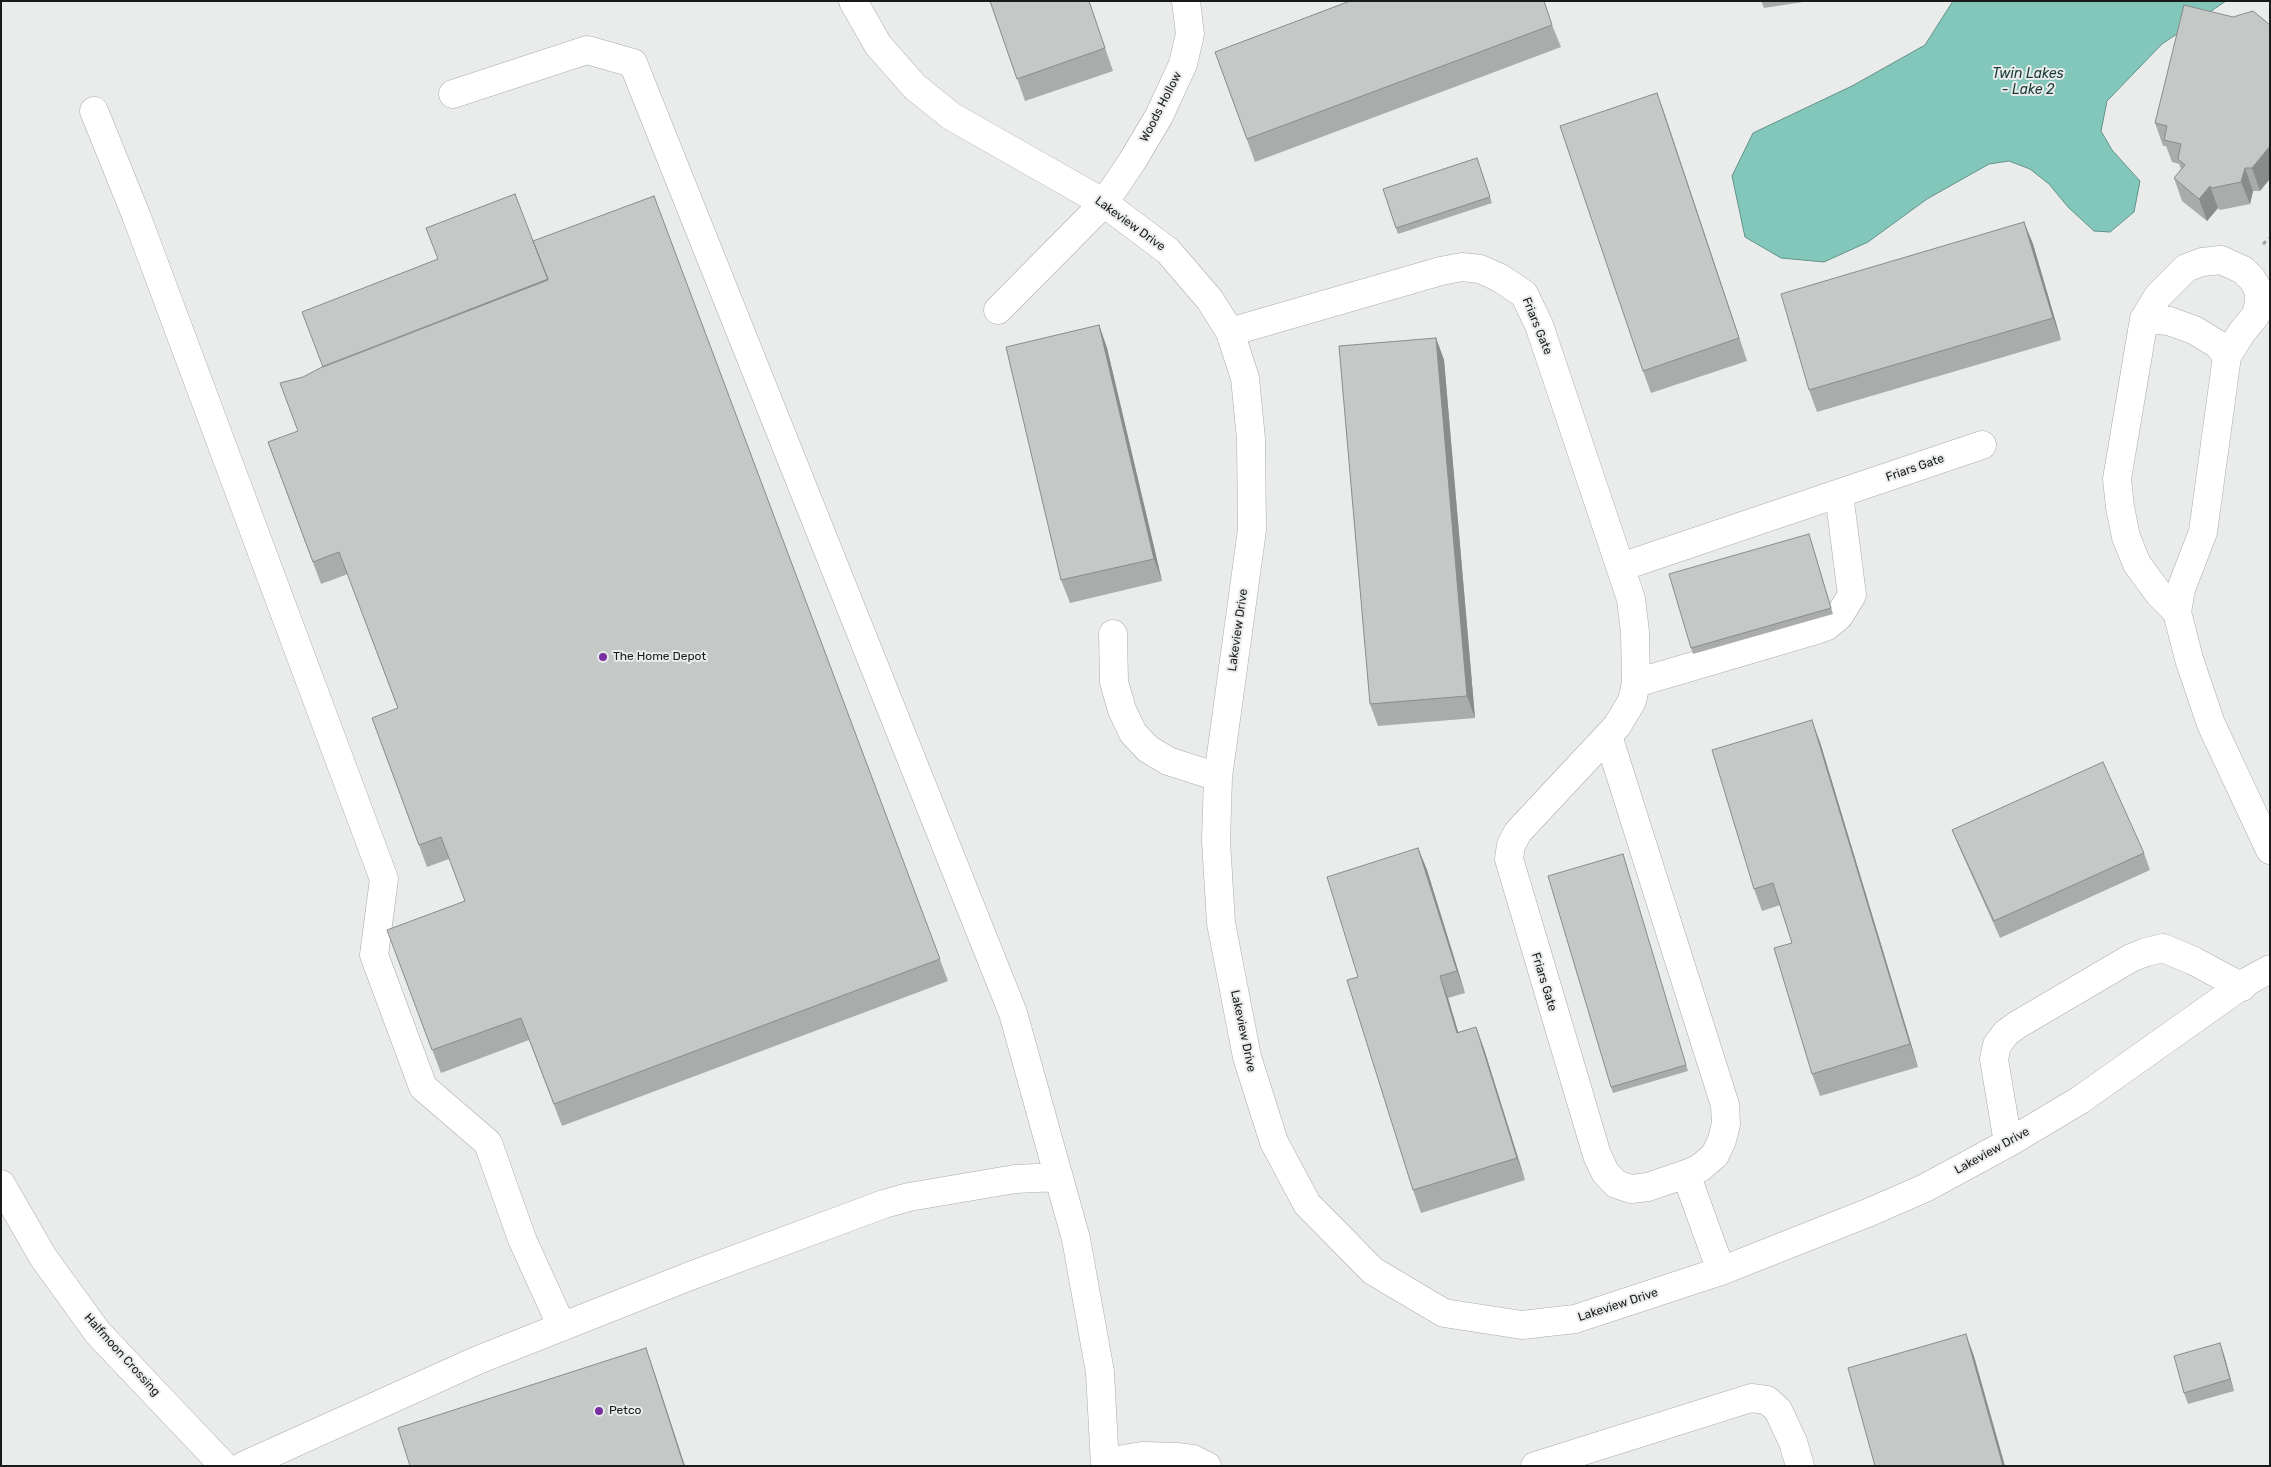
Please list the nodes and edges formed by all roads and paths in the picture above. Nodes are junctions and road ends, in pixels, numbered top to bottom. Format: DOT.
graph roads {
  1 [pos="853,1"];
  2 [pos="1186,1"];
  3 [pos="453,94"];
  4 [pos="94,111"];
  5 [pos="1104,203"];
  6 [pos="2270,238"];
  7 [pos="2263,244"];
  8 [pos="998,310"];
  9 [pos="2144,319"];
  10 [pos="1230,332"];
  11 [pos="2227,356"];
  12 [pos="1982,445"];
  13 [pos="1839,494"];
  14 [pos="1621,567"];
  15 [pos="2177,612"];
  16 [pos="1113,634"];
  17 [pos="1636,683"];
  18 [pos="1608,736"];
  19 [pos="1218,777"];
  20 [pos="2270,850"];
  21 [pos="2270,969"];
  22 [pos="2242,987"];
  23 [pos="2008,1143"];
  24 [pos="1686,1174"];
  25 [pos="1059,1177"];
  26 [pos="1,1184"];
  27 [pos="1720,1271"];
  28 [pos="562,1327"];
  29 [pos="1569,1461"];
  30 [pos="1105,1464"];
  31 [pos="224,1466"];
  32 [pos="243,1466"];
  33 [pos="1207,1466"];
  34 [pos="1536,1466"];
  35 [pos="1800,1466"];
  1 -- 5 [label="street, Lakeview Drive"];
  2 -- 5 [label="street, Woods Hollow"];
  3 -- 25 [label="street"];
  4 -- 28 [label="street"];
  5 -- 8 [label="street, Woods Hollow"];
  5 -- 10 [label="street, Lakeview Drive"];
  6 -- 7 [label="path"];
  9 -- 11 [label="street"];
  9 -- 11 [label="street"];
  9 -- 15 [label="street"];
  10 -- 14 [label="street, Friars Gate"];
  10 -- 19 [label="street, Lakeview Drive"];
  11 -- 15 [label="street"];
  12 -- 13 [label="street, Friars Gate"];
  13 -- 14 [label="street, Friars Gate"];
  13 -- 17 [label="street"];
  14 -- 17 [label="street, Friars Gate"];
  15 -- 20 [label="street"];
  16 -- 19 [label="street"];
  17 -- 18 [label="street, Friars Gate"];
  18 -- 24 [label="street, Friars Gate"];
  18 -- 24 [label="street, Friars Gate"];
  19 -- 27 [label="street, Lakeview Drive"];
  21 -- 22 [label="street, Lakeview Drive"];
  22 -- 23 [label="street, Lakeview Drive"];
  22 -- 23 [label="street"];
  23 -- 27 [label="street, Lakeview Drive"];
  24 -- 27 [label="street"];
  25 -- 28 [label="street"];
  25 -- 30 [label="street"];
  26 -- 31 [label="street, Halfmoon Crossing"];
  28 -- 32 [label="street"];
  29 -- 34 [label="street"];
  29 -- 35 [label="street"];
  30 -- 33 [label="street"];
}
